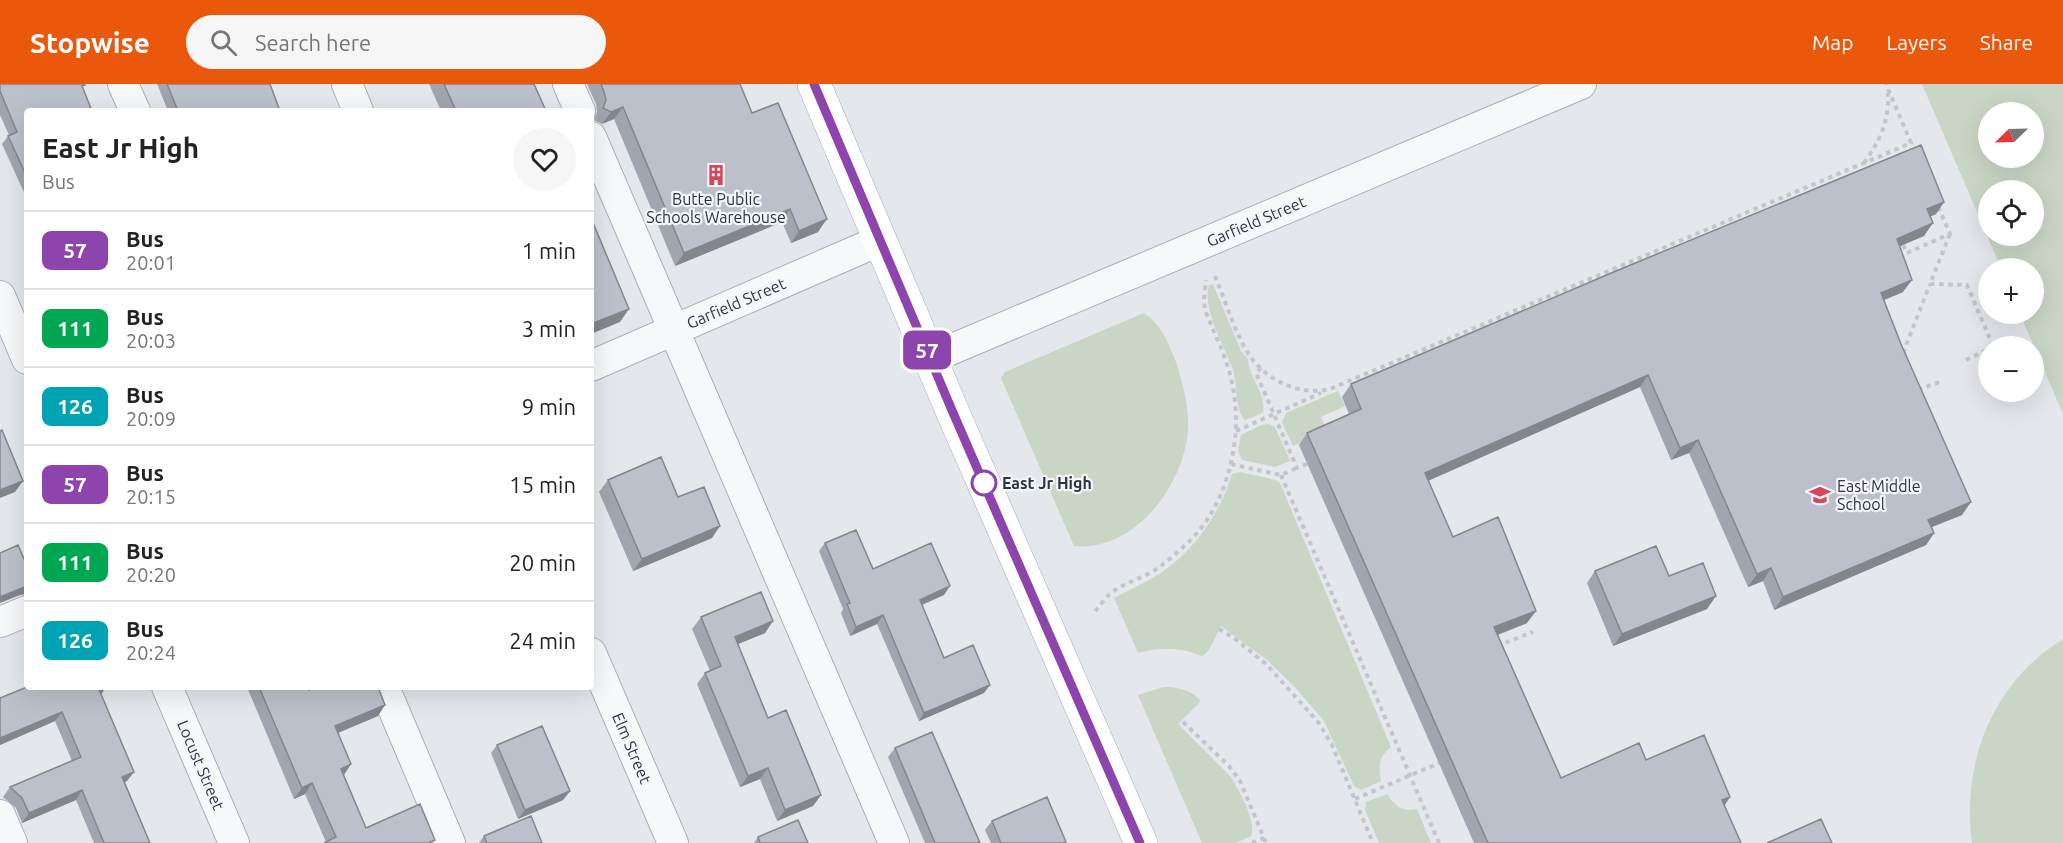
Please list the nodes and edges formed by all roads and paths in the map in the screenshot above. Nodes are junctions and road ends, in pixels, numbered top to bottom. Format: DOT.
graph roads {
  1 [pos="123,84"];
  2 [pos="347,84"];
  3 [pos="568,84"];
  4 [pos="814,84"];
  5 [pos="1581,84"];
  6 [pos="1886,84"];
  7 [pos="1888,89"];
  8 [pos="134,108"];
  9 [pos="357,108"];
  10 [pos="579,108"];
  11 [pos="1911,143"];
  12 [pos="594,144"];
  13 [pos="1916,153"];
  14 [pos="1864,163"];
  15 [pos="1937,203"];
  16 [pos="1950,234"];
  17 [pos="881,240"];
  18 [pos="1903,245"];
  19 [pos="1215,276"];
  20 [pos="1206,280"];
  21 [pos="1930,284"];
  22 [pos="0,296"];
  23 [pos="674,330"];
  24 [pos="1989,336"];
  25 [pos="1896,351"];
  26 [pos="24,352"];
  27 [pos="1978,354"];
  28 [pos="931,358"];
  29 [pos="1966,360"];
  30 [pos="594,365"];
  31 [pos="1261,368"];
  32 [pos="1939,382"];
  33 [pos="1330,389"];
  34 [pos="1915,391"];
  35 [pos="1274,414"];
  36 [pos="1236,430"];
  37 [pos="1230,464"];
  38 [pos="1307,464"];
  39 [pos="1297,468"];
  40 [pos="1281,475"];
  41 [pos="1095,611"];
  42 [pos="24,612"];
  43 [pos="0,622"];
  44 [pos="1219,629"];
  45 [pos="1533,632"];
  46 [pos="1490,649"];
  47 [pos="594,660"];
  48 [pos="168,690"];
  49 [pos="385,690"];
  50 [pos="1183,722"];
  51 [pos="1438,763"];
  52 [pos="1410,776"];
  53 [pos="1355,799"];
  54 [pos="0,815"];
  55 [pos="1265,841"];
  56 [pos="12,843"];
  57 [pos="234,843"];
  58 [pos="450,843"];
  59 [pos="673,843"];
  60 [pos="894,843"];
  61 [pos="1140,843"];
  62 [pos="1252,843"];
  63 [pos="1373,843"];
  64 [pos="1439,843"];
  1 -- 8 [label="street"];
  2 -- 9 [label="street"];
  3 -- 10 [label="street"];
  4 -- 17 [label="main road"];
  5 -- 28 [label="street, Garfield Street"];
  6 -- 7 [label="path"];
  7 -- 11 [label="path"];
  7 -- 14 [label="path"];
  11 -- 13 [label="path"];
  11 -- 14 [label="path"];
  12 -- 23 [label="street"];
  14 -- 33 [label="path"];
  15 -- 16 [label="path"];
  16 -- 18 [label="path"];
  16 -- 21 [label="path"];
  17 -- 23 [label="street, Garfield Street"];
  17 -- 28 [label="main road"];
  19 -- 31 [label="path"];
  20 -- 36 [label="path"];
  21 -- 24 [label="path"];
  21 -- 25 [label="path"];
  22 -- 26 [label="street"];
  23 -- 30 [label="street, Garfield Street"];
  23 -- 60 [label="street"];
  27 -- 29 [label="path"];
  28 -- 61 [label="main road"];
  31 -- 33 [label="path"];
  31 -- 35 [label="path"];
  32 -- 34 [label="path"];
  33 -- 35 [label="path"];
  35 -- 36 [label="path"];
  35 -- 39 [label="path"];
  36 -- 37 [label="path"];
  37 -- 40 [label="path"];
  37 -- 41 [label="path"];
  38 -- 39 [label="path"];
  39 -- 40 [label="path"];
  40 -- 52 [label="path"];
  42 -- 43 [label="street"];
  44 -- 53 [label="path"];
  45 -- 46 [label="path"];
  47 -- 59 [label="street, Elm Street"];
  48 -- 57 [label="street, Locust Street"];
  49 -- 58 [label="street"];
  50 -- 55 [label="path"];
  51 -- 52 [label="path"];
  52 -- 53 [label="path"];
  52 -- 64 [label="path"];
  53 -- 63 [label="path"];
  54 -- 56 [label="street"];
  55 -- 62 [label="path"];
}
